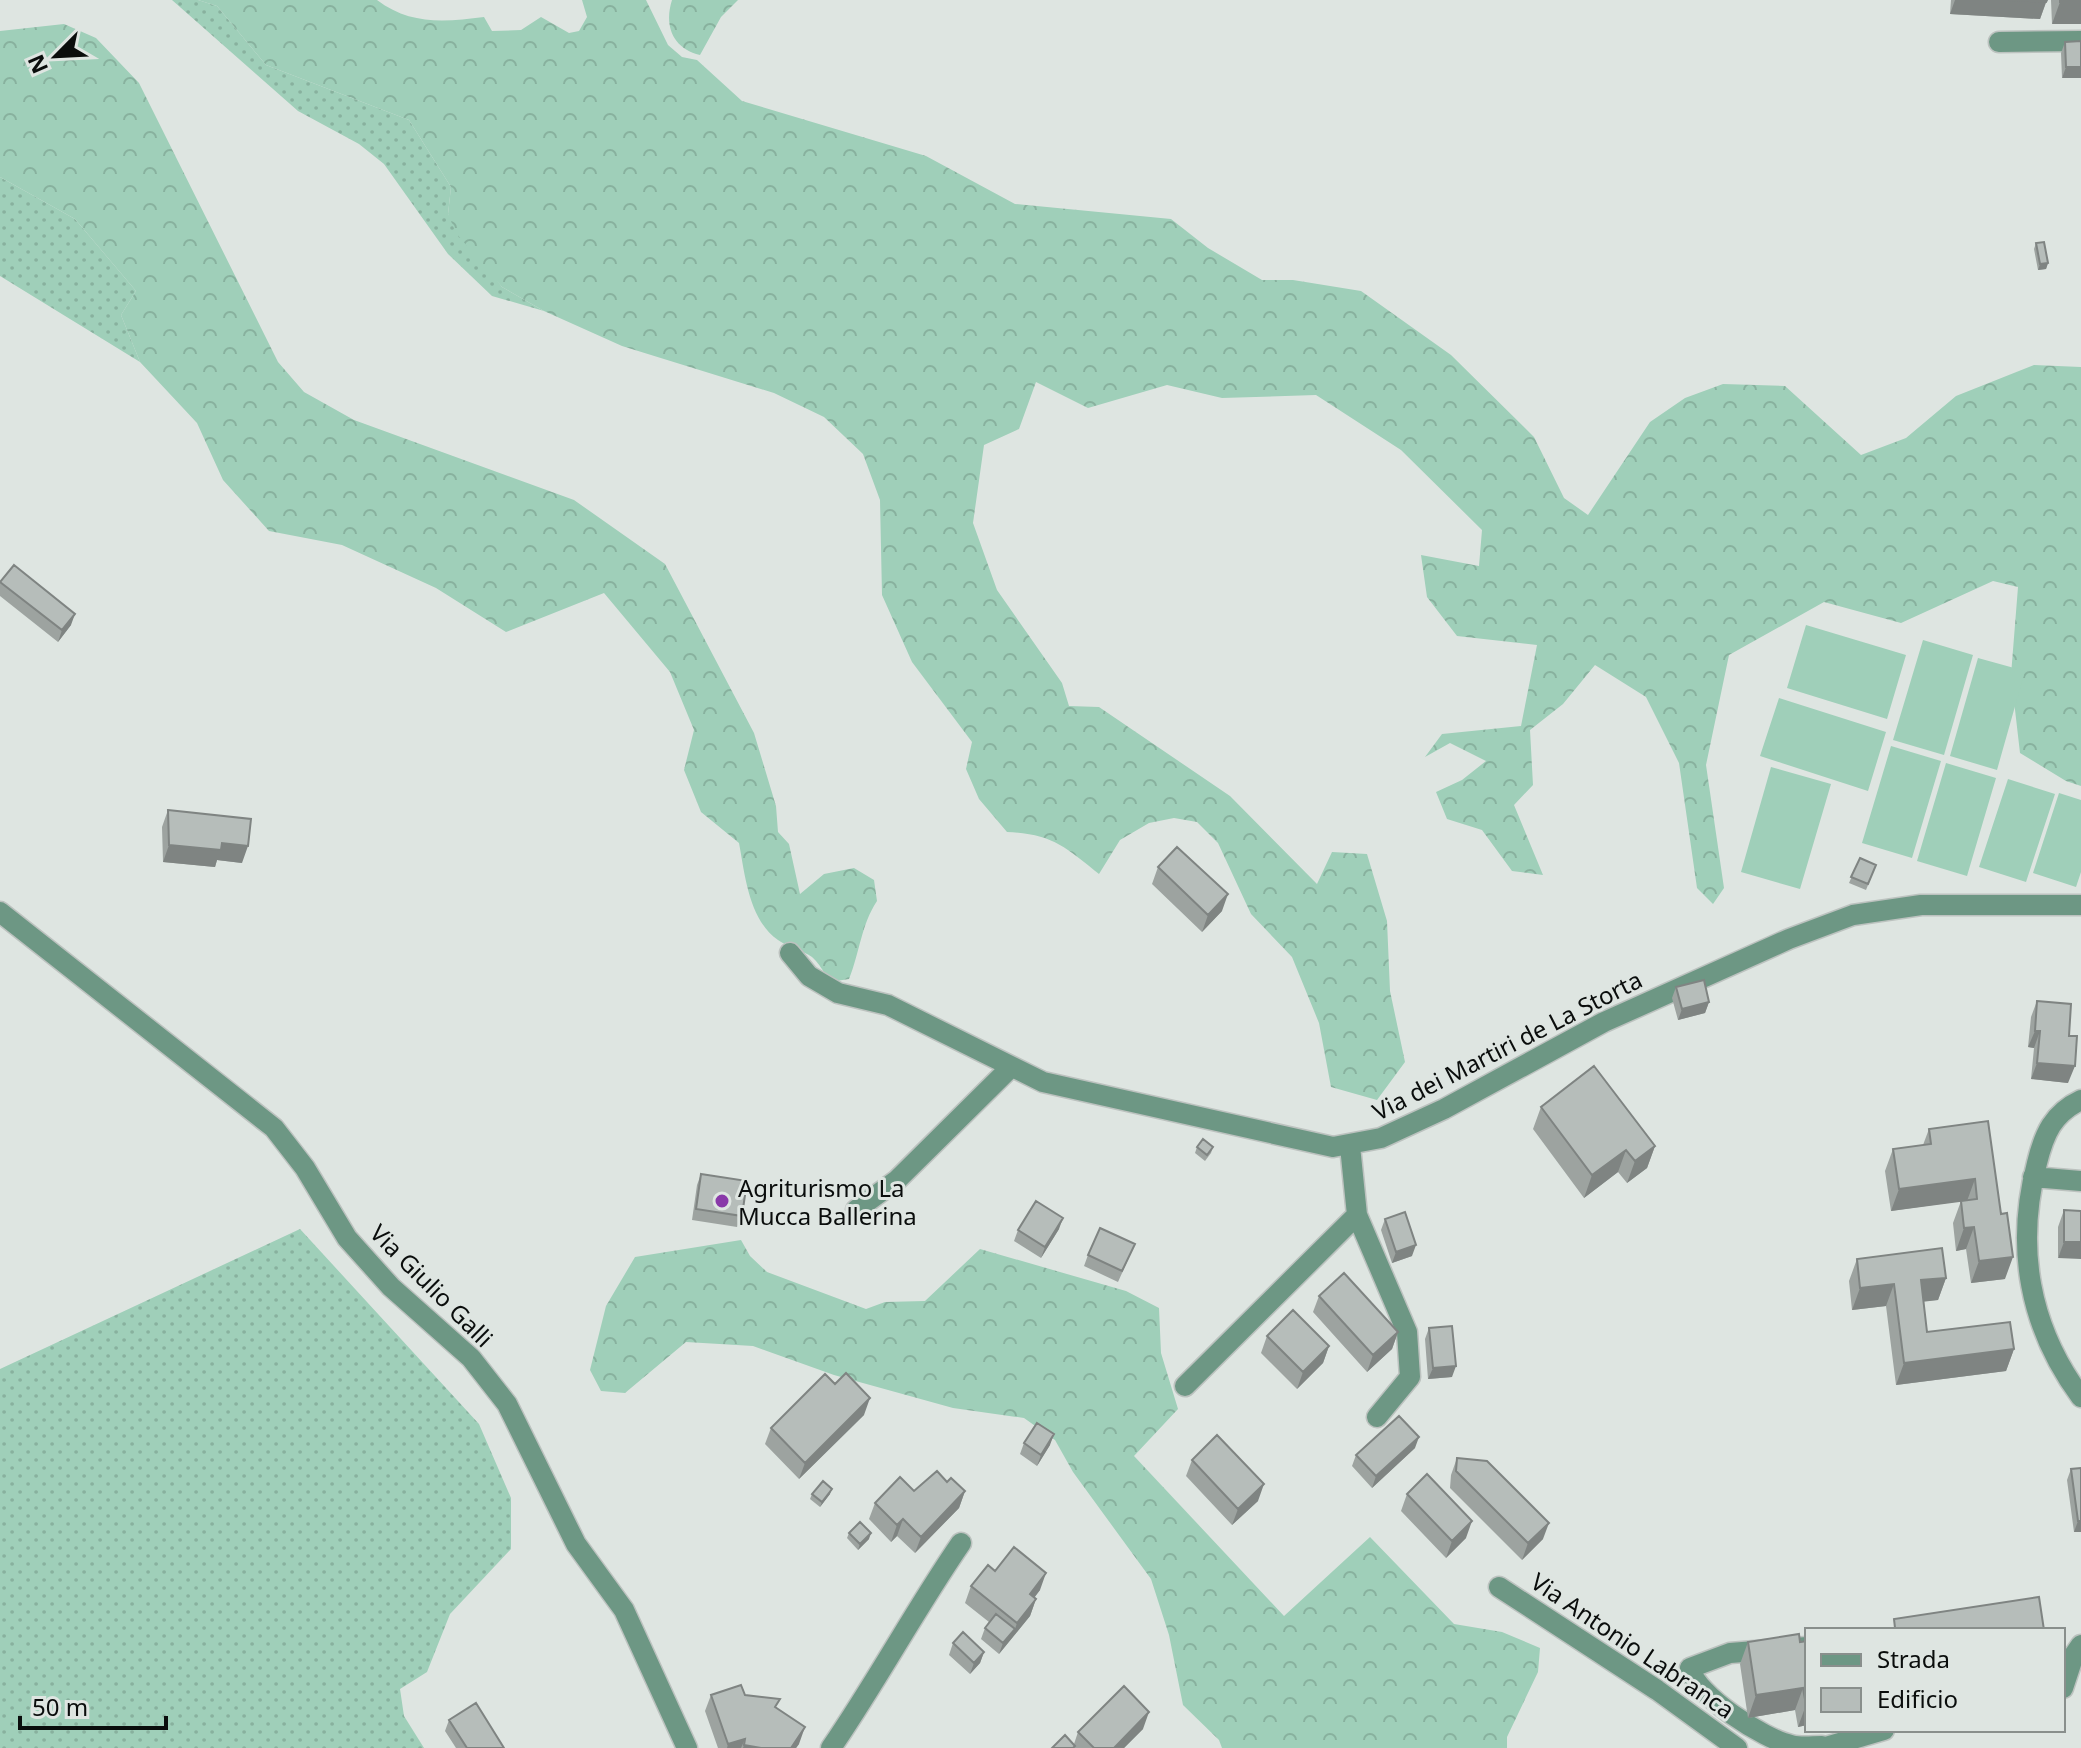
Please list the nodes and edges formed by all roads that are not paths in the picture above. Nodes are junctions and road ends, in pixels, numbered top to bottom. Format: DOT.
graph roads {
  1 [pos="2081,41"];
  2 [pos="1999,42"];
  3 [pos="2081,905"];
  4 [pos="0,912"];
  5 [pos="790,953"];
  6 [pos="1011,1067"];
  7 [pos="2081,1100"];
  8 [pos="1350,1146"];
  9 [pos="2033,1177"];
  10 [pos="2081,1181"];
  11 [pos="856,1210"];
  12 [pos="1357,1215"];
  13 [pos="1185,1386"];
  14 [pos="2081,1397"];
  15 [pos="1377,1417"];
  16 [pos="961,1543"];
  17 [pos="1499,1587"];
  18 [pos="2081,1645"];
  19 [pos="1805,1647"];
  20 [pos="2065,1682"];
  21 [pos="1877,1732"];
  22 [pos="1822,1747"];
  23 [pos="687,1748"];
  24 [pos="831,1748"];
  25 [pos="1737,1748"];
  1 -- 2 [label="street"];
  3 -- 8 [label="street, Via dei Martiri de La Storta"];
  4 -- 23 [label="street, Via Giulio Galli"];
  5 -- 6 [label="street, Via dei Martiri de La Storta"];
  6 -- 8 [label="street, Via dei Martiri de La Storta"];
  6 -- 11 [label="street"];
  7 -- 9 [label="street"];
  8 -- 12 [label="street"];
  9 -- 10 [label="street"];
  9 -- 14 [label="street"];
  12 -- 13 [label="street"];
  12 -- 15 [label="street"];
  16 -- 24 [label="street"];
  17 -- 25 [label="street, Via Antonio Labranca"];
  18 -- 20 [label="street"];
  19 -- 22 [label="street"];
  21 -- 22 [label="street"];
}
